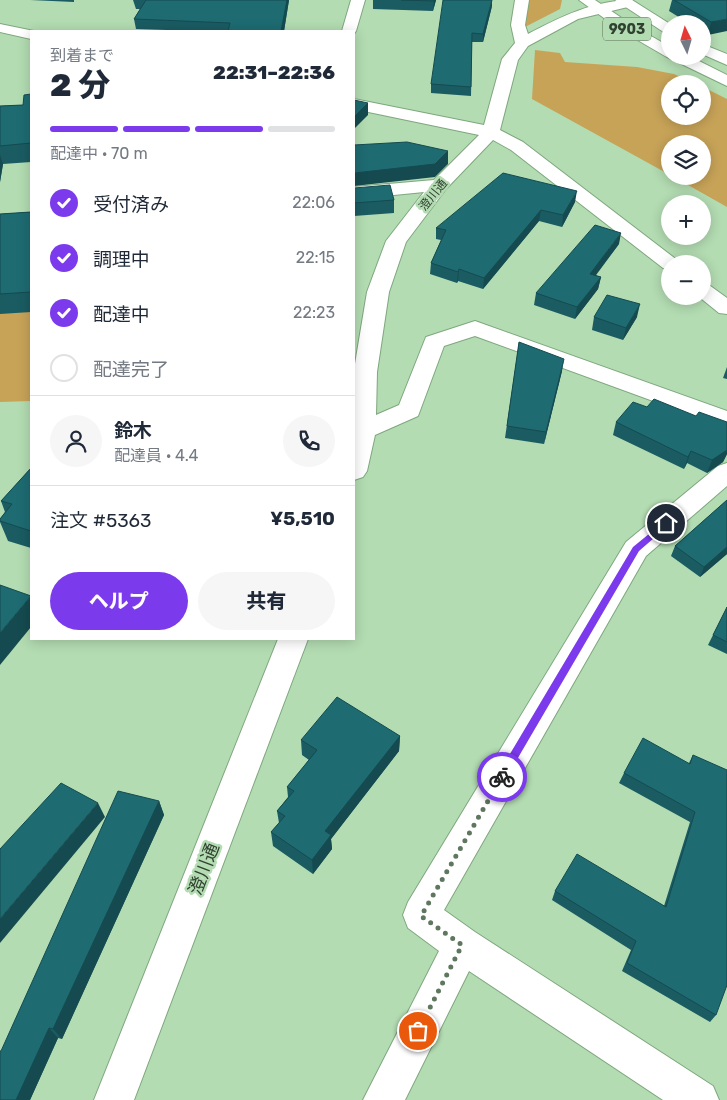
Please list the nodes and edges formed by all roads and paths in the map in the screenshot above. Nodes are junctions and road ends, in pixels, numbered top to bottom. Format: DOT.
graph roads {
  1 [pos="358,0"];
  2 [pos="522,0"];
  3 [pos="625,2"];
  4 [pos="593,5"];
  5 [pos="661,24"];
  6 [pos="0,28"];
  7 [pos="349,30"];
  8 [pos="30,35"];
  9 [pos="523,43"];
  10 [pos="661,47"];
  11 [pos="711,52"];
  12 [pos="727,60"];
  13 [pos="694,65"];
  14 [pos="727,81"];
  15 [pos="355,104"];
  16 [pos="491,132"];
  17 [pos="439,185"];
  18 [pos="355,193"];
  19 [pos="661,257"];
  20 [pos="711,296"];
  21 [pos="727,308"];
  22 [pos="727,420"];
  23 [pos="364,430"];
  24 [pos="355,467"];
  25 [pos="727,472"];
  26 [pos="293,640"];
  27 [pos="462,945"];
  28 [pos="114,1100"];
  29 [pos="383,1100"];
  30 [pos="699,1100"];
  1 -- 7 [label="street"];
  2 -- 9 [label="street"];
  3 -- 4 [label="street, 澄川通"];
  3 -- 5 [label="street, 9903"];
  4 -- 9 [label="street, 澄川通"];
  4 -- 10 [label="street, 9903"];
  6 -- 8 [label="street"];
  9 -- 16 [label="street, 澄川通"];
  11 -- 12 [label="street"];
  13 -- 14 [label="street"];
  15 -- 16 [label="street"];
  16 -- 17 [label="street, 澄川通"];
  16 -- 19 [label="street"];
  17 -- 18 [label="street"];
  17 -- 23 [label="street, 澄川通"];
  20 -- 21 [label="street"];
  22 -- 23 [label="street"];
  23 -- 24 [label="street, 澄川通"];
  25 -- 27 [label="street"];
  26 -- 28 [label="street, 澄川通"];
  27 -- 29 [label="street"];
  27 -- 30 [label="street"];
}
